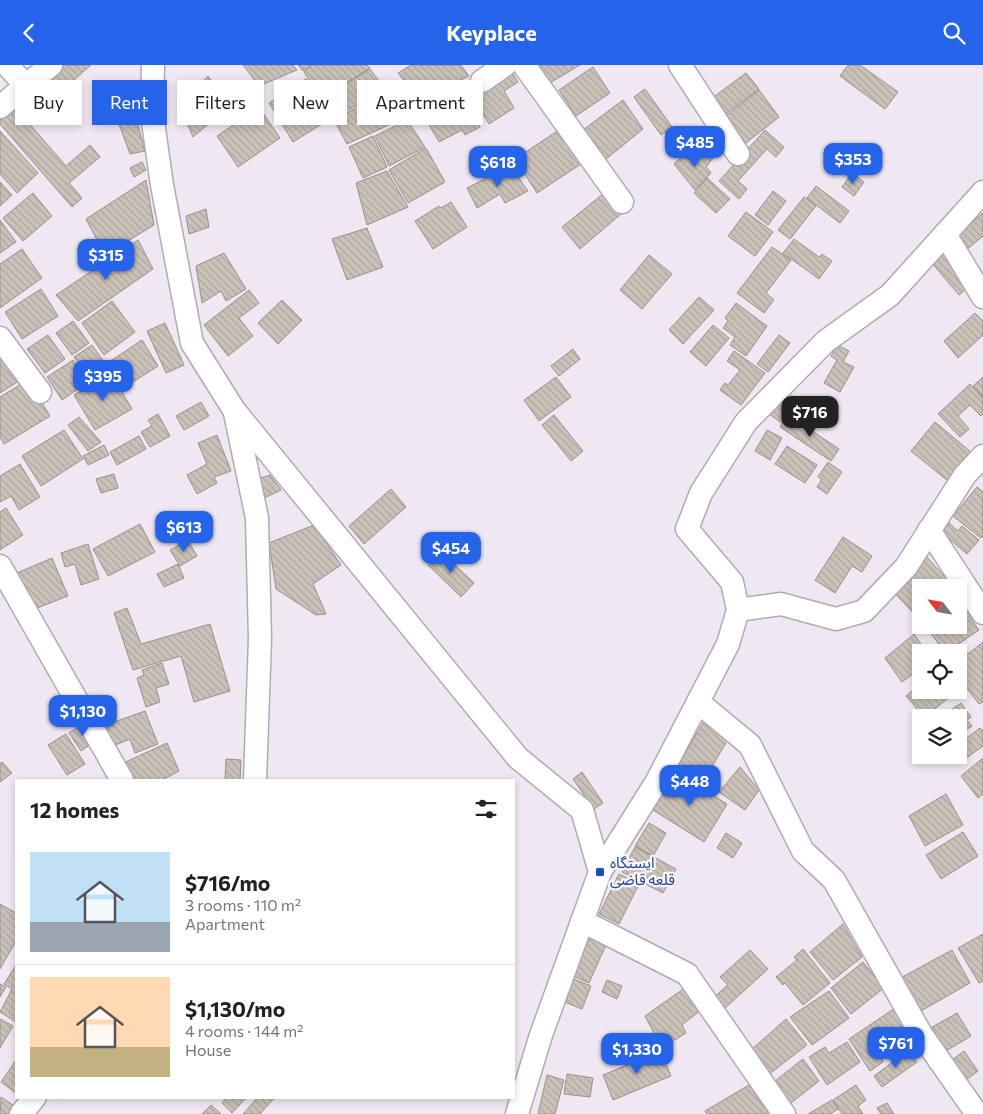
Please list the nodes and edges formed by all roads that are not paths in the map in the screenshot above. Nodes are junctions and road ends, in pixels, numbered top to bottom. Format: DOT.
graph roads {
  1 [pos="6,65"];
  2 [pos="51,65"];
  3 [pos="153,65"];
  4 [pos="505,65"];
  5 [pos="524,65"];
  6 [pos="680,65"];
  7 [pos="20,80"];
  8 [pos="34,80"];
  9 [pos="483,80"];
  10 [pos="15,95"];
  11 [pos="0,107"];
  12 [pos="738,154"];
  13 [pos="983,192"];
  14 [pos="622,202"];
  15 [pos="945,234"];
  16 [pos="983,297"];
  17 [pos="0,338"];
  18 [pos="40,392"];
  19 [pos="234,410"];
  20 [pos="983,456"];
  21 [pos="974,479"];
  22 [pos="929,531"];
  23 [pos="0,566"];
  24 [pos="738,610"];
  25 [pos="983,613"];
  26 [pos="698,702"];
  27 [pos="121,779"];
  28 [pos="255,779"];
  29 [pos="600,872"];
  30 [pos="582,921"];
  31 [pos="33,1099"];
  32 [pos="21,1114"];
  33 [pos="517,1114"];
  34 [pos="784,1114"];
  35 [pos="977,1114"];
  1 -- 7 [label="street"];
  2 -- 8 [label="street"];
  3 -- 19 [label="street"];
  4 -- 9 [label="street"];
  5 -- 14 [label="street"];
  6 -- 12 [label="street"];
  10 -- 11 [label="street"];
  13 -- 15 [label="street"];
  15 -- 16 [label="street"];
  15 -- 24 [label="street"];
  17 -- 18 [label="street"];
  19 -- 28 [label="street"];
  19 -- 29 [label="street"];
  20 -- 21 [label="street"];
  21 -- 22 [label="street"];
  22 -- 24 [label="street"];
  22 -- 25 [label="street"];
  23 -- 27 [label="street"];
  24 -- 26 [label="street"];
  26 -- 29 [label="street"];
  26 -- 35 [label="street"];
  29 -- 30 [label="street"];
  30 -- 33 [label="street"];
  30 -- 34 [label="street"];
  31 -- 32 [label="street"];
}
